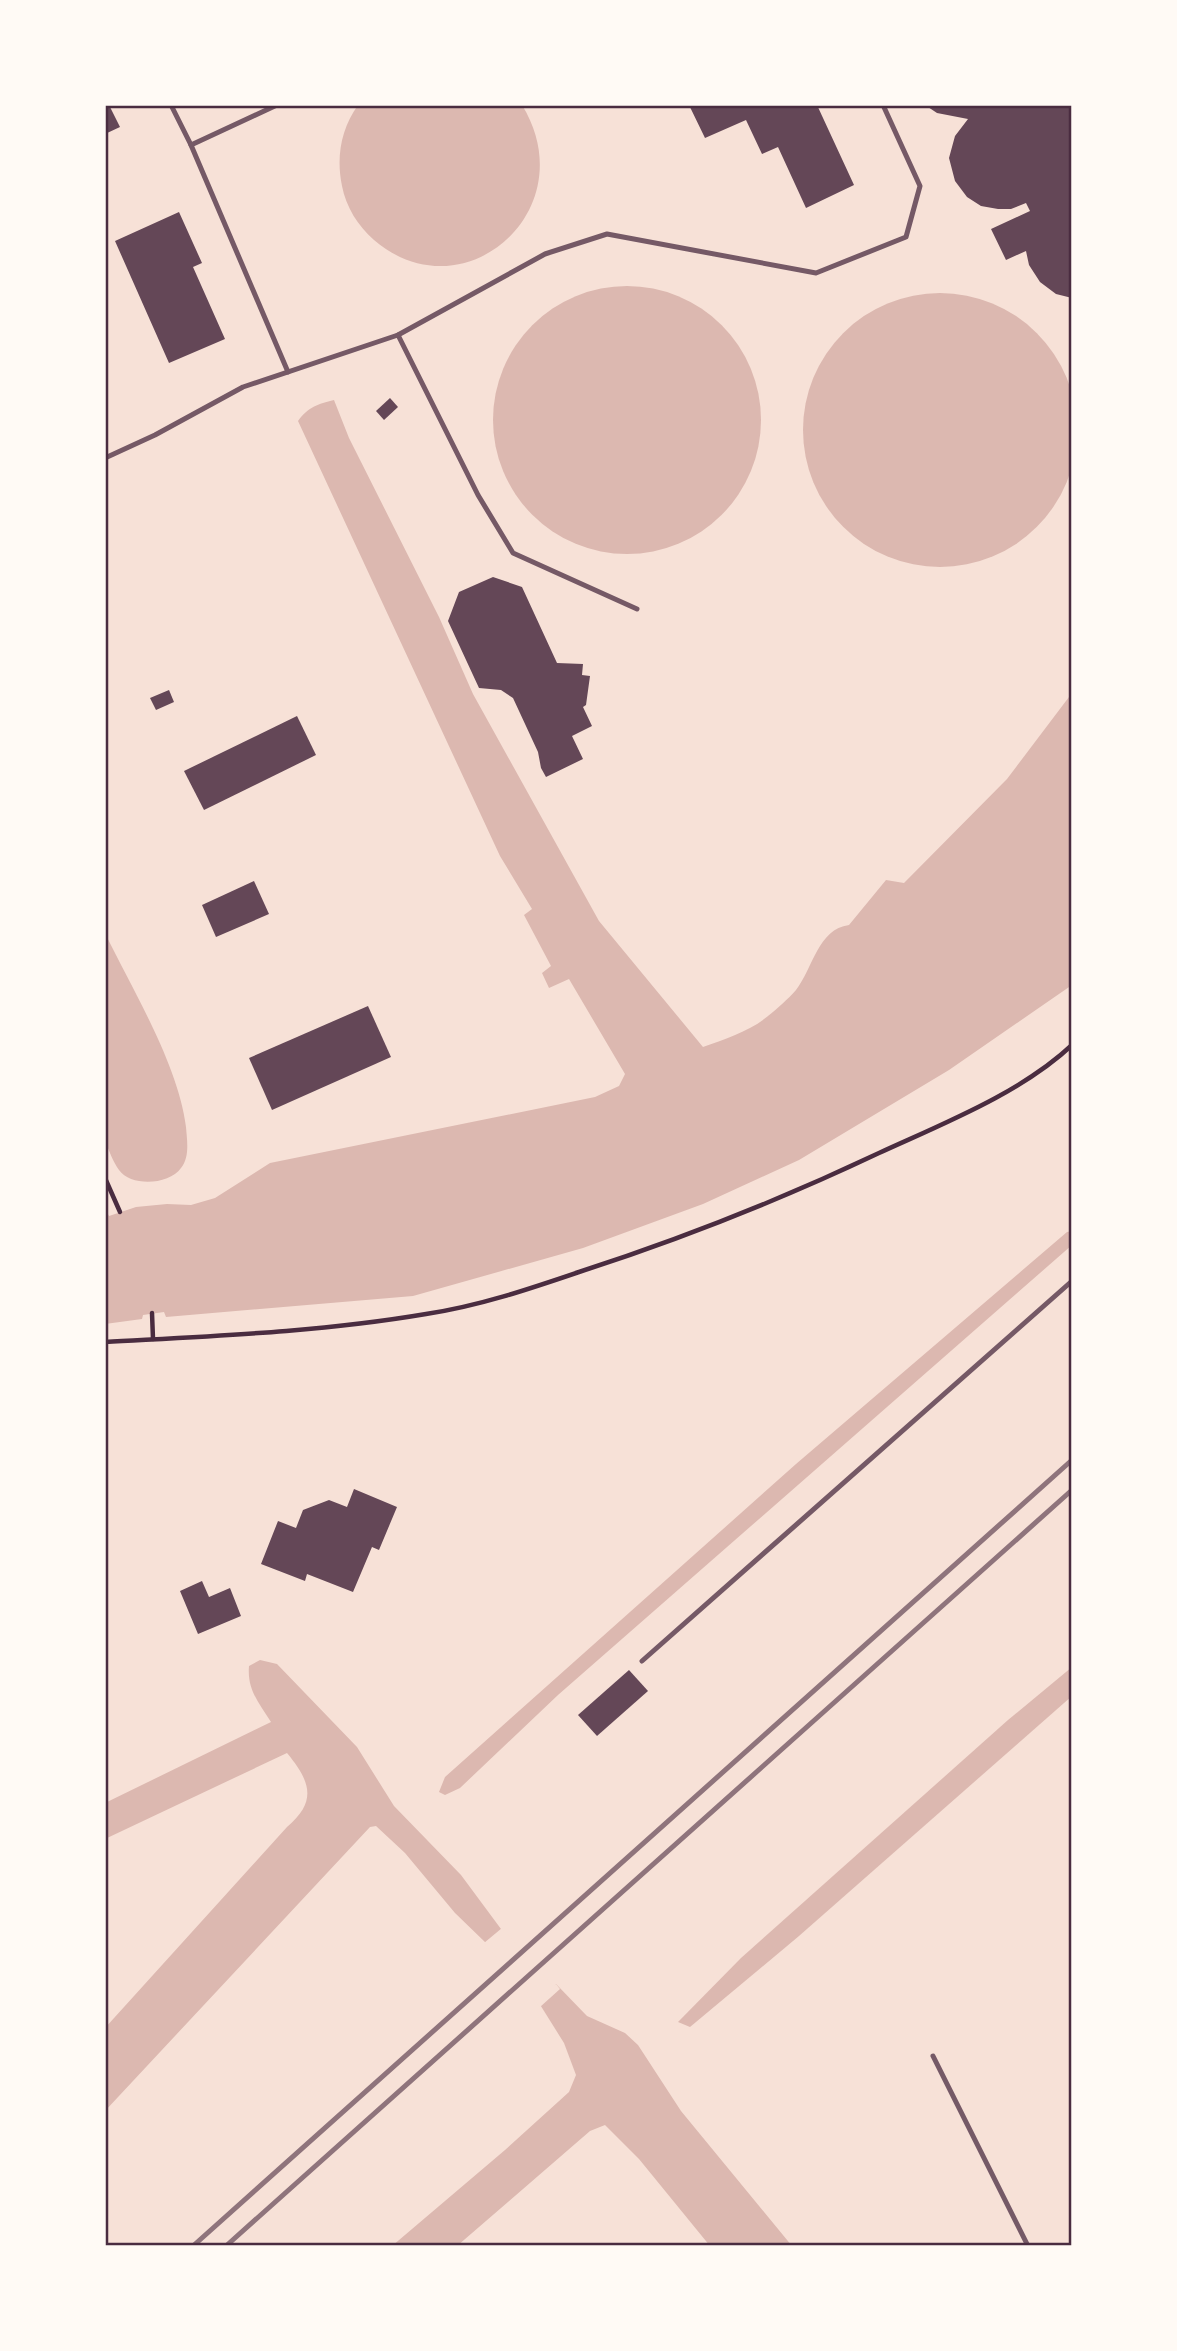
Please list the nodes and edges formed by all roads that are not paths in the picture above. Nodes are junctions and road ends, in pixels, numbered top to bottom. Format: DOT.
graph roads {
  1 [pos="171,105"];
  2 [pos="277,105"];
  3 [pos="883,105"];
  4 [pos="191,145"];
  5 [pos="398,335"];
  6 [pos="288,372"];
  7 [pos="105,457"];
  8 [pos="637,609"];
  9 [pos="1072,1281"];
  10 [pos="642,1661"];
  11 [pos="933,2056"];
  12 [pos="1028,2246"];
  1 -- 4 [label="lane"];
  2 -- 4 [label="lane"];
  3 -- 5 [label="lane"];
  4 -- 6 [label="lane"];
  5 -- 6 [label="lane"];
  5 -- 8 [label="lane"];
  6 -- 7 [label="lane"];
  9 -- 10 [label="lane"];
  11 -- 12 [label="lane"];
}
